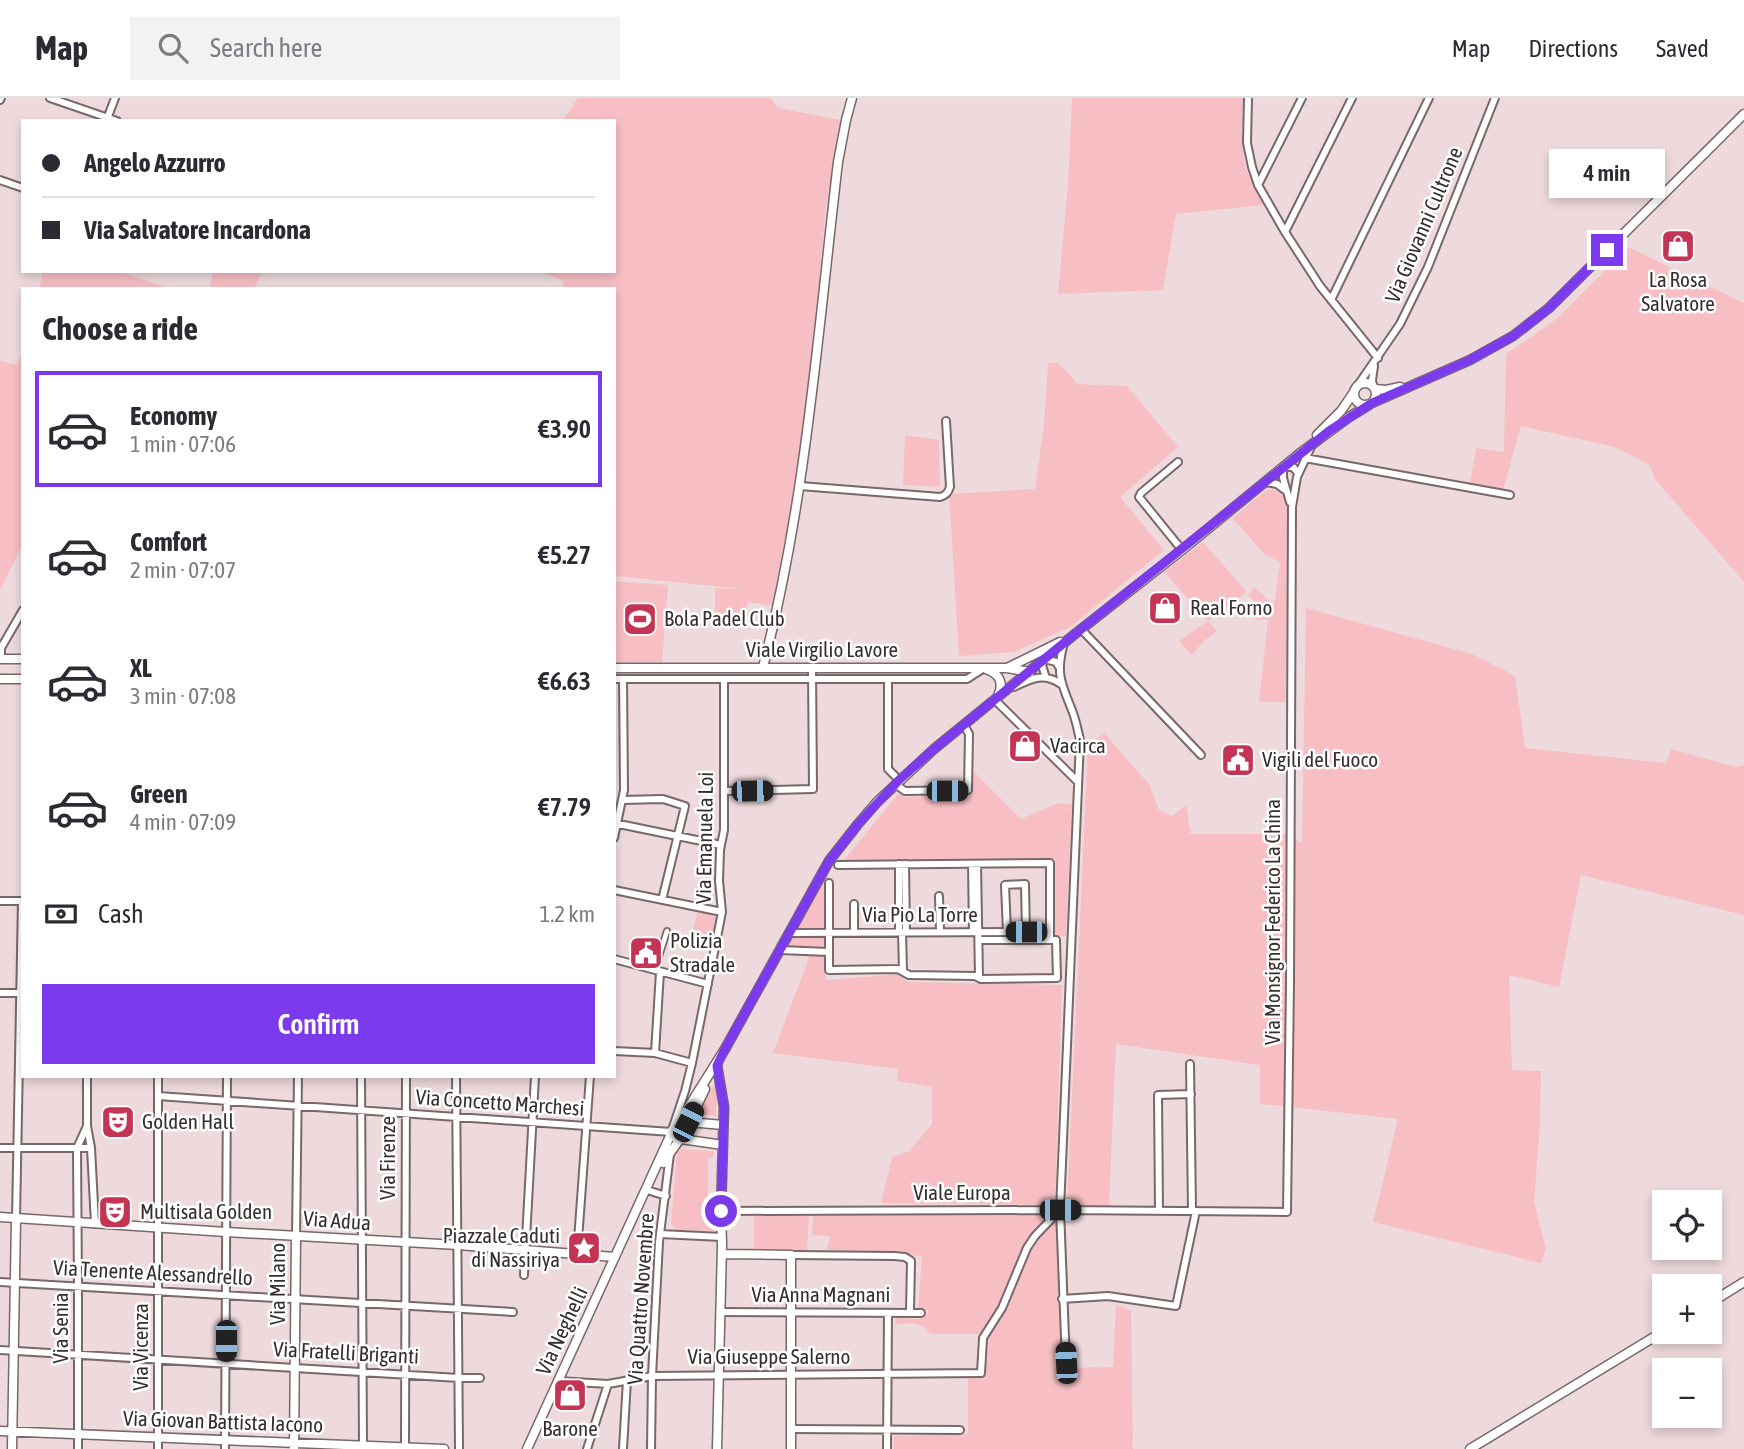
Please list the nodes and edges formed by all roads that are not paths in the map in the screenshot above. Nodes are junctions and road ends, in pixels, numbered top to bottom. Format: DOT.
graph roads {
  1 [pos="50,98"];
  2 [pos="115,98"];
  3 [pos="852,98"];
  4 [pos="1248,98"];
  5 [pos="1302,98"];
  6 [pos="1352,98"];
  7 [pos="1429,98"];
  8 [pos="1495,98"];
  9 [pos="1744,114"];
  10 [pos="107,119"];
  11 [pos="0,180"];
  12 [pos="1258,185"];
  13 [pos="21,187"];
  14 [pos="1285,232"];
  15 [pos="1331,300"];
  16 [pos="1377,359"];
  17 [pos="1413,384"];
  18 [pos="1374,387"];
  19 [pos="1356,388"];
  20 [pos="1370,404"];
  21 [pos="946,421"];
  22 [pos="1302,456"];
  23 [pos="1178,462"];
  24 [pos="1283,467"];
  25 [pos="1298,473"];
  26 [pos="1265,482"];
  27 [pos="800,486"];
  28 [pos="1286,491"];
  29 [pos="1510,495"];
  30 [pos="1292,507"];
  31 [pos="1182,550"];
  32 [pos="21,614"];
  33 [pos="1078,632"];
  34 [pos="1064,643"];
  35 [pos="0,659"];
  36 [pos="21,659"];
  37 [pos="1045,659"];
  38 [pos="763,667"];
  39 [pos="1007,667"];
  40 [pos="1059,667"];
  41 [pos="616,668"];
  42 [pos="812,668"];
  43 [pos="984,668"];
  44 [pos="1030,672"];
  45 [pos="1047,676"];
  46 [pos="0,679"];
  47 [pos="21,679"];
  48 [pos="616,679"];
  49 [pos="623,679"];
  50 [pos="888,679"];
  51 [pos="724,680"];
  52 [pos="812,680"];
  53 [pos="1061,684"];
  54 [pos="1007,690"];
  55 [pos="995,700"];
  56 [pos="964,725"];
  57 [pos="1201,755"];
  58 [pos="897,782"];
  59 [pos="1078,782"];
  60 [pos="724,791"];
  61 [pos="622,800"];
  62 [pos="616,820"];
  63 [pos="616,823"];
  64 [pos="677,836"];
  65 [pos="721,845"];
  66 [pos="902,864"];
  67 [pos="975,864"];
  68 [pos="838,865"];
  69 [pos="829,883"];
  70 [pos="616,891"];
  71 [pos="939,896"];
  72 [pos="662,900"];
  73 [pos="0,901"];
  74 [pos="21,901"];
  75 [pos="854,904"];
  76 [pos="722,912"];
  77 [pos="667,931"];
  78 [pos="903,932"];
  79 [pos="940,932"];
  80 [pos="1007,932"];
  81 [pos="789,933"];
  82 [pos="829,933"];
  83 [pos="854,933"];
  84 [pos="977,935"];
  85 [pos="1026,936"];
  86 [pos="1050,936"];
  87 [pos="780,950"];
  88 [pos="830,952"];
  89 [pos="616,960"];
  90 [pos="657,971"];
  91 [pos="903,971"];
  92 [pos="979,977"];
  93 [pos="708,984"];
  94 [pos="0,993"];
  95 [pos="21,993"];
  96 [pos="21,1014"];
  97 [pos="725,1049"];
  98 [pos="616,1051"];
  99 [pos="655,1053"];
  100 [pos="692,1063"];
  101 [pos="1190,1064"];
  102 [pos="717,1066"];
  103 [pos="86,1078"];
  104 [pos="158,1078"];
  105 [pos="227,1078"];
  106 [pos="298,1078"];
  107 [pos="361,1078"];
  108 [pos="406,1078"];
  109 [pos="456,1078"];
  110 [pos="535,1078"];
  111 [pos="590,1078"];
  112 [pos="688,1078"];
  113 [pos="702,1086"];
  114 [pos="1191,1094"];
  115 [pos="158,1096"];
  116 [pos="227,1101"];
  117 [pos="297,1105"];
  118 [pos="362,1110"];
  119 [pos="405,1113"];
  120 [pos="457,1117"];
  121 [pos="688,1122"];
  122 [pos="533,1123"];
  123 [pos="723,1125"];
  124 [pos="87,1126"];
  125 [pos="586,1126"];
  126 [pos="677,1133"];
  127 [pos="723,1145"];
  128 [pos="0,1148"];
  129 [pos="18,1148"];
  130 [pos="77,1148"];
  131 [pos="91,1148"];
  132 [pos="671,1152"];
  133 [pos="647,1189"];
  134 [pos="666,1196"];
  135 [pos="1060,1210"];
  136 [pos="721,1211"];
  137 [pos="1159,1211"];
  138 [pos="1194,1211"];
  139 [pos="1287,1212"];
  140 [pos="0,1217"];
  141 [pos="16,1219"];
  142 [pos="78,1223"];
  143 [pos="95,1224"];
  144 [pos="158,1228"];
  145 [pos="226,1232"];
  146 [pos="660,1234"];
  147 [pos="296,1236"];
  148 [pos="722,1237"];
  149 [pos="362,1240"];
  150 [pos="405,1242"];
  151 [pos="458,1245"];
  152 [pos="525,1251"];
  153 [pos="577,1254"];
  154 [pos="722,1254"];
  155 [pos="790,1255"];
  156 [pos="615,1257"];
  157 [pos="524,1275"];
  158 [pos="0,1282"];
  159 [pos="1744,1282"];
  160 [pos="15,1283"];
  161 [pos="78,1286"];
  162 [pos="158,1291"];
  163 [pos="226,1295"];
  164 [pos="1722,1296"];
  165 [pos="1062,1298"];
  166 [pos="296,1299"];
  167 [pos="362,1303"];
  168 [pos="405,1306"];
  169 [pos="458,1309"];
  170 [pos="513,1312"];
  171 [pos="720,1312"];
  172 [pos="791,1312"];
  173 [pos="888,1312"];
  174 [pos="910,1312"];
  175 [pos="921,1313"];
  176 [pos="1652,1338"];
  177 [pos="0,1350"];
  178 [pos="13,1351"];
  179 [pos="78,1355"];
  180 [pos="158,1360"];
  181 [pos="1066,1363"];
  182 [pos="226,1364"];
  183 [pos="295,1368"];
  184 [pos="362,1372"];
  185 [pos="404,1374"];
  186 [pos="718,1374"];
  187 [pos="888,1374"];
  188 [pos="791,1375"];
  189 [pos="652,1376"];
  190 [pos="459,1378"];
  191 [pos="480,1378"];
  192 [pos="627,1380"];
  193 [pos="558,1381"];
  194 [pos="608,1384"];
  195 [pos="791,1429"];
  196 [pos="887,1429"];
  197 [pos="960,1430"];
  198 [pos="0,1431"];
  199 [pos="12,1431"];
  200 [pos="78,1434"];
  201 [pos="158,1437"];
  202 [pos="225,1445"];
  203 [pos="295,1446"];
  204 [pos="363,1447"];
  205 [pos="405,1448"];
  206 [pos="12,1449"];
  207 [pos="78,1449"];
  208 [pos="158,1449"];
  209 [pos="444,1449"];
  210 [pos="459,1449"];
  211 [pos="527,1449"];
  212 [pos="587,1449"];
  213 [pos="623,1449"];
  214 [pos="650,1449"];
  215 [pos="717,1449"];
  216 [pos="791,1449"];
  217 [pos="887,1449"];
  218 [pos="1471,1449"];
  1 -- 10 [label="street"];
  2 -- 10 [label="street"];
  3 -- 27 [label="street"];
  4 -- 12 [label="street"];
  5 -- 12 [label="street"];
  6 -- 14 [label="street"];
  7 -- 15 [label="street"];
  8 -- 16 [label="street, Via Giovanni Cultrone"];
  9 -- 17 [label="street"];
  11 -- 13 [label="street"];
  12 -- 14 [label="street"];
  14 -- 15 [label="street"];
  15 -- 16 [label="street"];
  16 -- 18 [label="street"];
  16 -- 19 [label="street, Via Giovanni Cultrone"];
  17 -- 18 [label="street"];
  17 -- 20 [label="street"];
  18 -- 19 [label="street"];
  18 -- 20 [label="street"];
  19 -- 20 [label="street"];
  19 -- 22 [label="street"];
  20 -- 22 [label="street"];
  21 -- 27 [label="street"];
  22 -- 24 [label="street"];
  22 -- 25 [label="street"];
  22 -- 29 [label="street"];
  23 -- 31 [label="street"];
  24 -- 25 [label="street"];
  24 -- 26 [label="street"];
  24 -- 28 [label="street"];
  25 -- 30 [label="street"];
  26 -- 28 [label="street"];
  26 -- 31 [label="street"];
  27 -- 38 [label="street"];
  28 -- 30 [label="street"];
  30 -- 139 [label="street, Via Monsignor Federico La China"];
  31 -- 33 [label="street"];
  32 -- 35 [label="street"];
  33 -- 34 [label="street"];
  33 -- 39 [label="street"];
  33 -- 57 [label="street"];
  34 -- 37 [label="street"];
  34 -- 40 [label="street"];
  35 -- 36 [label="street"];
  37 -- 40 [label="street"];
  37 -- 44 [label="street"];
  37 -- 45 [label="street"];
  38 -- 41 [label="street, Viale Virgilio Lavore"];
  38 -- 42 [label="street, Viale Virgilio Lavore"];
  39 -- 43 [label="street, Viale Virgilio Lavore"];
  39 -- 44 [label="street, Viale Virgilio Lavore"];
  40 -- 53 [label="street"];
  42 -- 43 [label="street, Viale Virgilio Lavore"];
  42 -- 52 [label="street"];
  43 -- 50 [label="street"];
  43 -- 55 [label="street"];
  44 -- 45 [label="street"];
  44 -- 54 [label="street"];
  45 -- 53 [label="street"];
  45 -- 54 [label="street"];
  46 -- 47 [label="street"];
  48 -- 49 [label="street"];
  49 -- 51 [label="street"];
  49 -- 61 [label="street"];
  50 -- 52 [label="street"];
  50 -- 58 [label="street"];
  51 -- 52 [label="street"];
  51 -- 60 [label="street, Via Emanuela Loi"];
  52 -- 60 [label="street"];
  53 -- 59 [label="street"];
  54 -- 55 [label="street"];
  55 -- 56 [label="street"];
  55 -- 59 [label="street"];
  56 -- 58 [label="street"];
  56 -- 58 [label="street"];
  58 -- 81 [label="street"];
  59 -- 135 [label="street"];
  60 -- 65 [label="street, Via Emanuela Loi"];
  61 -- 62 [label="street"];
  61 -- 64 [label="street"];
  63 -- 64 [label="street"];
  64 -- 65 [label="street"];
  64 -- 72 [label="street"];
  65 -- 76 [label="street, Via Emanuela Loi"];
  66 -- 67 [label="street"];
  66 -- 68 [label="street"];
  66 -- 78 [label="street"];
  67 -- 84 [label="street"];
  67 -- 86 [label="street"];
  69 -- 82 [label="street"];
  70 -- 72 [label="street"];
  71 -- 79 [label="street"];
  72 -- 76 [label="street"];
  73 -- 74 [label="street"];
  75 -- 83 [label="street"];
  76 -- 93 [label="street, Via Emanuela Loi"];
  77 -- 90 [label="street"];
  78 -- 79 [label="street, Via Pio La Torre"];
  78 -- 83 [label="street, Via Pio La Torre"];
  78 -- 91 [label="street"];
  79 -- 84 [label="street, Via Pio La Torre"];
  80 -- 84 [label="street, Via Pio La Torre"];
  80 -- 85 [label="street, Via Pio La Torre"];
  80 -- 85 [label="street"];
  81 -- 82 [label="street, Via Pio La Torre"];
  81 -- 87 [label="street"];
  82 -- 83 [label="street, Via Pio La Torre"];
  82 -- 88 [label="street"];
  84 -- 85 [label="street"];
  84 -- 92 [label="street"];
  85 -- 86 [label="street"];
  86 -- 92 [label="street"];
  87 -- 88 [label="street"];
  87 -- 97 [label="street"];
  88 -- 91 [label="street"];
  89 -- 90 [label="street"];
  90 -- 93 [label="street"];
  90 -- 99 [label="street"];
  91 -- 92 [label="street"];
  93 -- 100 [label="street, Via Emanuela Loi"];
  94 -- 95 [label="street"];
  95 -- 96 [label="street"];
  96 -- 129 [label="street"];
  97 -- 102 [label="street"];
  97 -- 113 [label="street"];
  98 -- 99 [label="street"];
  99 -- 100 [label="street"];
  100 -- 112 [label="street, Via Emanuela Loi"];
  101 -- 114 [label="street"];
  102 -- 121 [label="street"];
  102 -- 123 [label="street"];
  103 -- 124 [label="street"];
  104 -- 115 [label="street, Via Vicenza"];
  105 -- 116 [label="street"];
  106 -- 117 [label="street, Via Milano"];
  107 -- 118 [label="street"];
  108 -- 119 [label="street, Via Firenze"];
  109 -- 120 [label="street"];
  110 -- 122 [label="street"];
  111 -- 125 [label="street"];
  112 -- 113 [label="street"];
  112 -- 126 [label="street, Via Emanuela Loi"];
  113 -- 126 [label="street"];
  114 -- 137 [label="street"];
  114 -- 138 [label="street"];
  115 -- 116 [label="street, Via Concetto Marchesi"];
  115 -- 144 [label="street, Via Vicenza"];
  116 -- 117 [label="street, Via Concetto Marchesi"];
  116 -- 145 [label="street"];
  117 -- 118 [label="street, Via Concetto Marchesi"];
  117 -- 147 [label="street, Via Milano"];
  118 -- 119 [label="street, Via Concetto Marchesi"];
  118 -- 149 [label="street"];
  119 -- 120 [label="street, Via Concetto Marchesi"];
  119 -- 150 [label="street, Via Firenze"];
  120 -- 122 [label="street, Via Concetto Marchesi"];
  120 -- 151 [label="street"];
  121 -- 123 [label="street"];
  121 -- 126 [label="street"];
  122 -- 125 [label="street, Via Concetto Marchesi"];
  122 -- 152 [label="street"];
  123 -- 127 [label="street"];
  124 -- 130 [label="street, Via Senia"];
  124 -- 131 [label="street"];
  125 -- 126 [label="street, Via Concetto Marchesi"];
  125 -- 153 [label="street"];
  126 -- 127 [label="street"];
  126 -- 132 [label="street"];
  126 -- 133 [label="street"];
  127 -- 136 [label="street"];
  128 -- 129 [label="street"];
  129 -- 130 [label="street"];
  129 -- 141 [label="street"];
  130 -- 131 [label="street"];
  130 -- 142 [label="street, Via Senia"];
  131 -- 143 [label="street"];
  132 -- 133 [label="street"];
  132 -- 134 [label="street, Via Quattro Novembre"];
  133 -- 134 [label="street"];
  133 -- 156 [label="street, Via Neghelli"];
  134 -- 146 [label="street, Via Quattro Novembre"];
  135 -- 136 [label="street, Viale Europa"];
  135 -- 137 [label="street, Viale Europa"];
  135 -- 165 [label="street"];
  135 -- 187 [label="street, Via Giuseppe Salerno"];
  136 -- 148 [label="street"];
  137 -- 138 [label="street, Viale Europa"];
  138 -- 139 [label="street, Viale Europa"];
  138 -- 165 [label="street"];
  140 -- 141 [label="street, Via Adua"];
  141 -- 142 [label="street, Via Adua"];
  141 -- 160 [label="street"];
  142 -- 143 [label="street, Via Adua"];
  142 -- 161 [label="street, Via Senia"];
  143 -- 144 [label="street, Via Adua"];
  144 -- 145 [label="street, Via Adua"];
  144 -- 162 [label="street, Via Vicenza"];
  145 -- 147 [label="street, Via Adua"];
  145 -- 163 [label="street"];
  146 -- 148 [label="street"];
  146 -- 189 [label="street, Via Quattro Novembre"];
  147 -- 149 [label="street, Via Adua"];
  147 -- 166 [label="street, Via Milano"];
  148 -- 154 [label="street"];
  149 -- 150 [label="street, Via Adua"];
  149 -- 167 [label="street"];
  150 -- 151 [label="street, Via Adua"];
  150 -- 168 [label="street, Via Firenze"];
  151 -- 152 [label="street, Via Adua"];
  151 -- 169 [label="street"];
  152 -- 153 [label="street, Via Adua"];
  152 -- 157 [label="street"];
  153 -- 156 [label="street, Via Adua"];
  154 -- 155 [label="street"];
  154 -- 171 [label="street"];
  155 -- 172 [label="street"];
  155 -- 174 [label="street"];
  156 -- 193 [label="street, Via Neghelli"];
  158 -- 160 [label="street, Via Tenente Alessandrello"];
  159 -- 164 [label="street"];
  160 -- 161 [label="street, Via Tenente Alessandrello"];
  160 -- 178 [label="street"];
  161 -- 162 [label="street, Via Tenente Alessandrello"];
  161 -- 179 [label="street, Via Senia"];
  162 -- 163 [label="street, Via Tenente Alessandrello"];
  162 -- 180 [label="street, Via Vicenza"];
  163 -- 166 [label="street, Via Tenente Alessandrello"];
  163 -- 182 [label="street"];
  165 -- 181 [label="street"];
  166 -- 167 [label="street, Via Tenente Alessandrello"];
  166 -- 183 [label="street, Via Milano"];
  167 -- 168 [label="street, Via Tenente Alessandrello"];
  167 -- 184 [label="street"];
  168 -- 169 [label="street, Via Tenente Alessandrello"];
  168 -- 185 [label="street, Via Firenze"];
  169 -- 170 [label="street, Via Tenente Alessandrello"];
  169 -- 190 [label="street"];
  171 -- 172 [label="street, Via Anna Magnani"];
  171 -- 186 [label="street"];
  172 -- 173 [label="street, Via Anna Magnani"];
  172 -- 188 [label="street"];
  173 -- 174 [label="street, Via Anna Magnani"];
  173 -- 187 [label="street"];
  174 -- 175 [label="street, Via Anna Magnani"];
  176 -- 218 [label="street"];
  177 -- 178 [label="street, Via Fratelli Briganti"];
  178 -- 179 [label="street, Via Fratelli Briganti"];
  178 -- 199 [label="street"];
  179 -- 180 [label="street, Via Fratelli Briganti"];
  179 -- 200 [label="street, Via Senia"];
  180 -- 182 [label="street, Via Fratelli Briganti"];
  180 -- 201 [label="street, Via Vicenza"];
  182 -- 183 [label="street, Via Fratelli Briganti"];
  182 -- 202 [label="street"];
  183 -- 184 [label="street, Via Fratelli Briganti"];
  183 -- 203 [label="street, Via Milano"];
  184 -- 185 [label="street, Via Fratelli Briganti"];
  184 -- 204 [label="street"];
  185 -- 190 [label="street, Via Fratelli Briganti"];
  185 -- 205 [label="street, Via Firenze"];
  186 -- 188 [label="street, Via Giuseppe Salerno"];
  186 -- 189 [label="street, Via Giuseppe Salerno"];
  186 -- 215 [label="street"];
  187 -- 188 [label="street, Via Giuseppe Salerno"];
  187 -- 196 [label="street"];
  188 -- 195 [label="street"];
  189 -- 192 [label="street, Via Giuseppe Salerno"];
  189 -- 214 [label="street, Via Quattro Novembre"];
  190 -- 191 [label="street, Via Fratelli Briganti"];
  190 -- 210 [label="street"];
  192 -- 194 [label="street, Via Giuseppe Salerno"];
  192 -- 213 [label="street"];
  193 -- 194 [label="street, Via Giuseppe Salerno"];
  193 -- 211 [label="street, Via Neghelli"];
  194 -- 212 [label="street"];
  195 -- 196 [label="street"];
  195 -- 216 [label="street"];
  196 -- 197 [label="street"];
  196 -- 217 [label="street"];
  198 -- 199 [label="street, Via Giovan Battista Iacono"];
  199 -- 200 [label="street, Via Giovan Battista Iacono"];
  199 -- 206 [label="street"];
  200 -- 201 [label="street, Via Giovan Battista Iacono"];
  200 -- 207 [label="street, Via Senia"];
  201 -- 202 [label="street, Via Giovan Battista Iacono"];
  201 -- 208 [label="street, Via Vicenza"];
  202 -- 203 [label="street, Via Giovan Battista Iacono"];
  203 -- 204 [label="street, Via Giovan Battista Iacono"];
  204 -- 205 [label="street, Via Giovan Battista Iacono"];
  205 -- 209 [label="street, Via Giovan Battista Iacono"];
}
